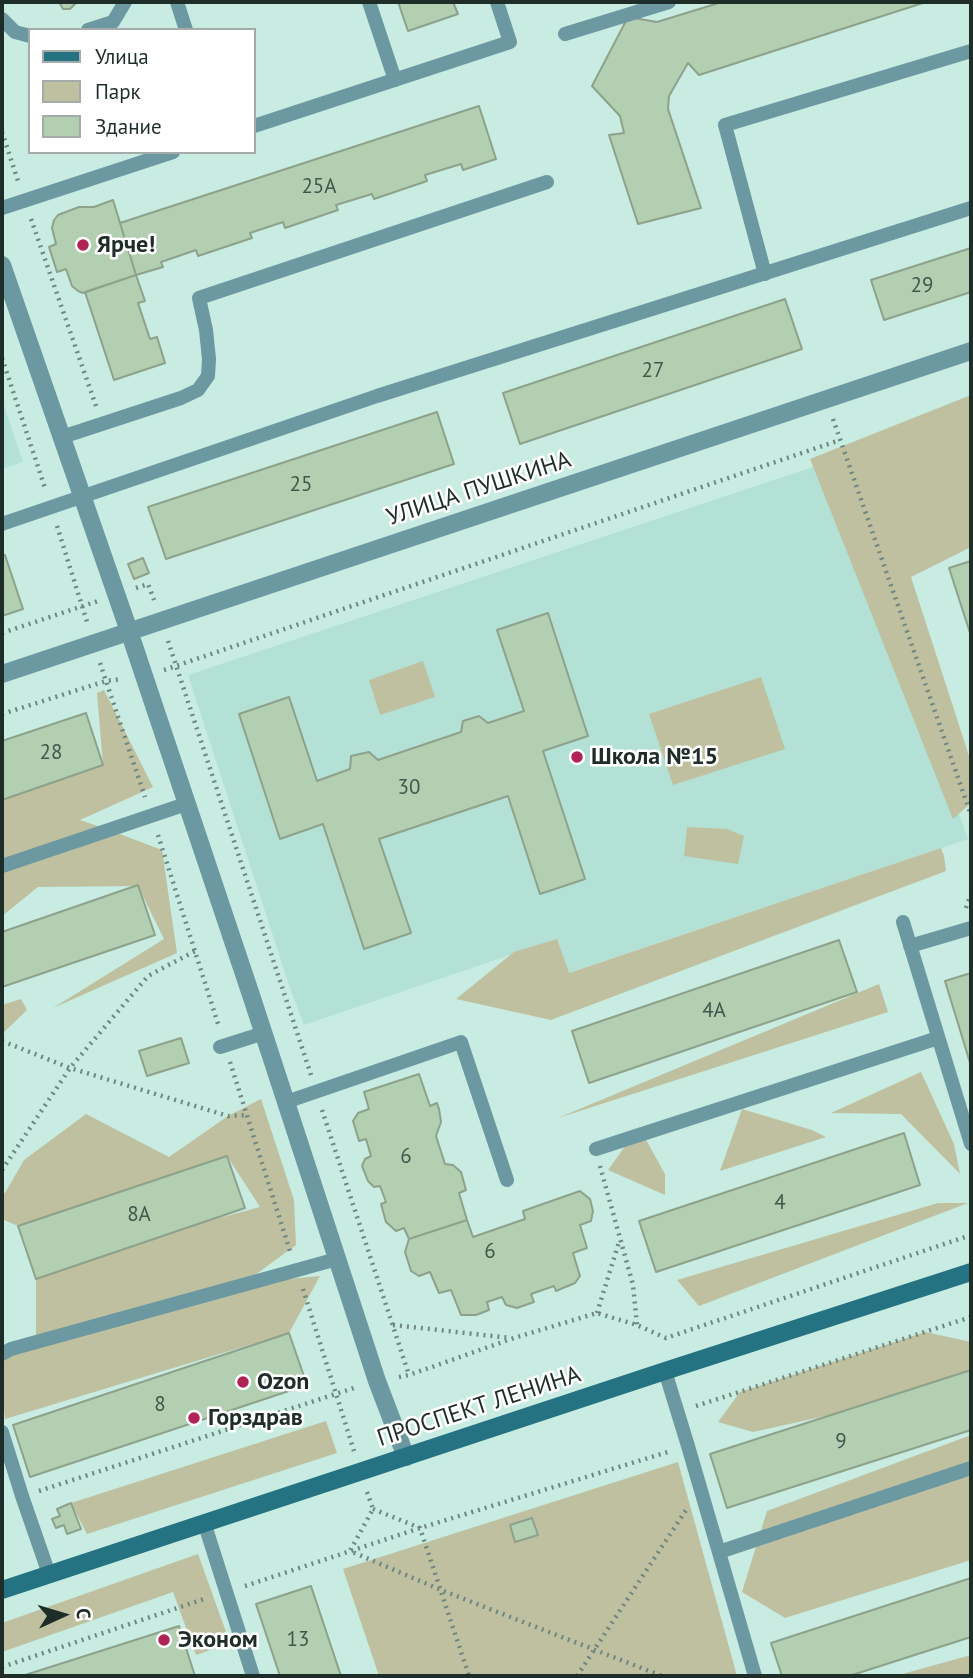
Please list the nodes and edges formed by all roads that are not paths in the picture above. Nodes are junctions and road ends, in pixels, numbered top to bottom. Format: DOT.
graph roads {
  1 [pos="125,2"];
  2 [pos="177,2"];
  3 [pos="369,2"];
  4 [pos="497,2"];
  5 [pos="669,2"];
  6 [pos="2,19"];
  7 [pos="94,28"];
  8 [pos="185,28"];
  9 [pos="565,34"];
  10 [pos="28,35"];
  11 [pos="971,51"];
  12 [pos="395,80"];
  13 [pos="256,125"];
  14 [pos="167,154"];
  15 [pos="547,182"];
  16 [pos="2,208"];
  17 [pos="971,208"];
  18 [pos="2,265"];
  19 [pos="765,274"];
  20 [pos="971,351"];
  21 [pos="62,438"];
  22 [pos="82,495"];
  23 [pos="2,524"];
  24 [pos="129,631"];
  25 [pos="2,674"];
  26 [pos="186,804"];
  27 [pos="2,866"];
  28 [pos="903,922"];
  29 [pos="971,928"];
  30 [pos="910,946"];
  31 [pos="264,1033"];
  32 [pos="938,1038"];
  33 [pos="222,1046"];
  34 [pos="286,1102"];
  35 [pos="971,1143"];
  36 [pos="596,1149"];
  37 [pos="507,1180"];
  38 [pos="337,1259"];
  39 [pos="971,1272"];
  40 [pos="2,1353"];
  41 [pos="665,1371"];
  42 [pos="2,1432"];
  43 [pos="406,1457"];
  44 [pos="971,1468"];
  45 [pos="204,1522"];
  46 [pos="719,1552"];
  47 [pos="49,1574"];
  48 [pos="2,1590"];
  49 [pos="253,1676"];
  50 [pos="755,1676"];
  1 -- 7 [label="lane"];
  2 -- 8 [label="lane"];
  3 -- 12 [label="lane"];
  4 -- 12 [label="lane"];
  5 -- 9 [label="lane"];
  6 -- 10 [label="lane"];
  11 -- 19 [label="lane"];
  12 -- 13 [label="lane"];
  14 -- 16 [label="lane"];
  15 -- 21 [label="lane"];
  17 -- 19 [label="lane"];
  18 -- 21 [label="street"];
  19 -- 22 [label="lane"];
  20 -- 24 [label="street, УЛИЦА ПУШКИНА"];
  21 -- 22 [label="street"];
  22 -- 23 [label="lane"];
  22 -- 24 [label="street"];
  24 -- 25 [label="street, УЛИЦА ПУШКИНА"];
  24 -- 26 [label="street"];
  26 -- 27 [label="lane"];
  26 -- 31 [label="street"];
  28 -- 30 [label="lane"];
  29 -- 30 [label="lane"];
  30 -- 32 [label="lane"];
  31 -- 33 [label="lane"];
  31 -- 34 [label="street"];
  32 -- 35 [label="lane"];
  32 -- 36 [label="lane"];
  34 -- 37 [label="lane"];
  34 -- 38 [label="street"];
  38 -- 40 [label="lane"];
  38 -- 43 [label="street"];
  39 -- 41 [label="main road, ПРОСПЕКТ ЛЕНИНА"];
  41 -- 43 [label="main road, ПРОСПЕКТ ЛЕНИНА"];
  41 -- 46 [label="lane"];
  42 -- 47 [label="lane"];
  43 -- 45 [label="main road, ПРОСПЕКТ ЛЕНИНА"];
  44 -- 46 [label="lane"];
  45 -- 47 [label="main road, ПРОСПЕКТ ЛЕНИНА"];
  45 -- 49 [label="lane"];
  46 -- 50 [label="lane"];
  47 -- 48 [label="main road, ПРОСПЕКТ ЛЕНИНА"];
}
